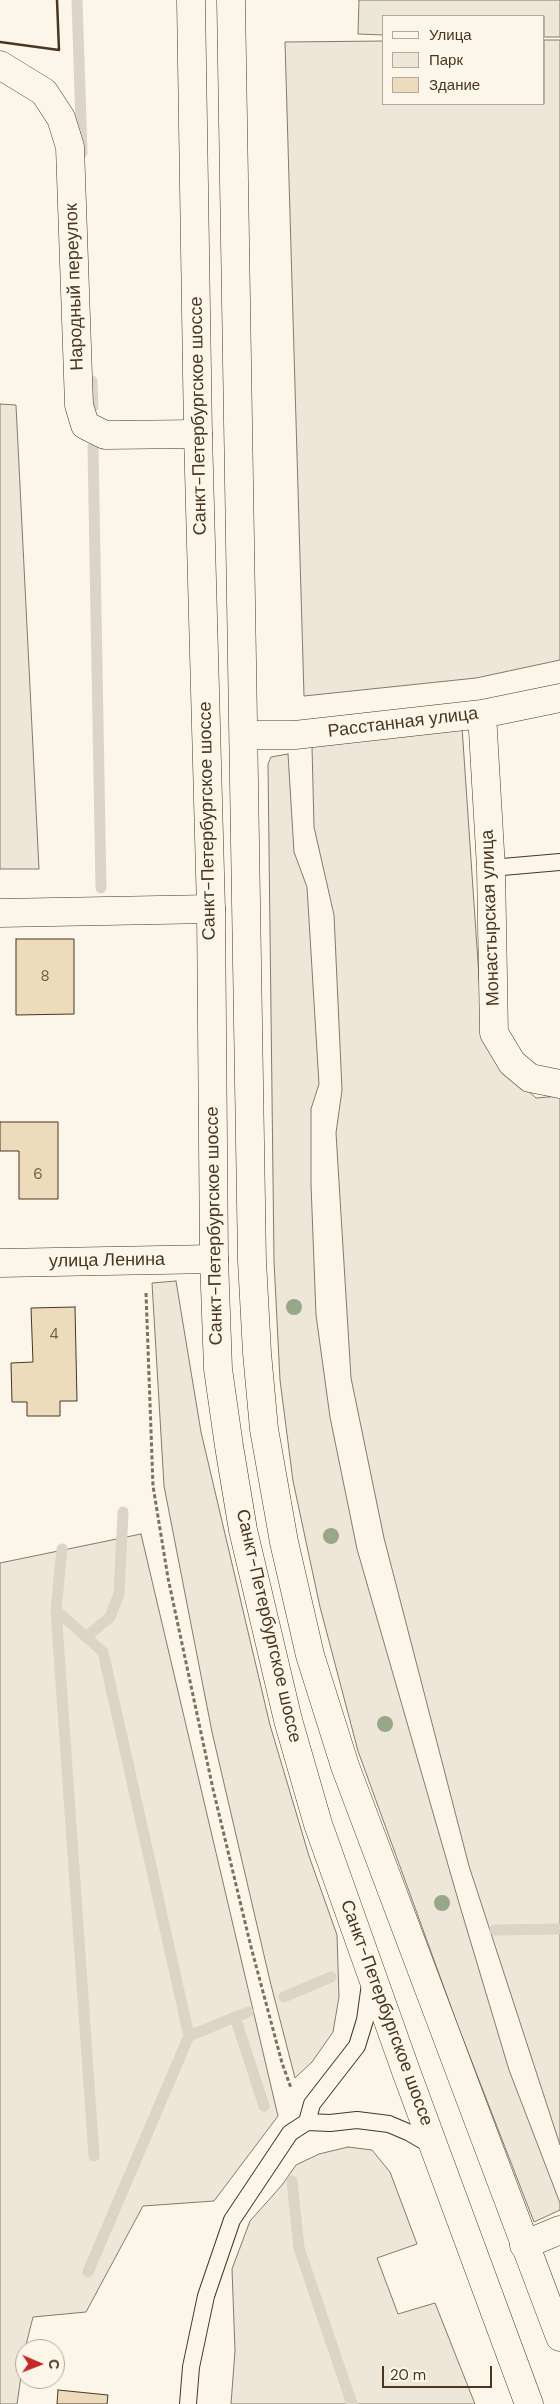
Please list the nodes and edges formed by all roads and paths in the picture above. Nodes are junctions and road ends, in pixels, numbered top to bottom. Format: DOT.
graph roads {
  1 [pos="191,0"];
  2 [pos="231,0"];
  3 [pos="0,65"];
  4 [pos="198,434"];
  5 [pos="560,698"];
  6 [pos="482,714"];
  7 [pos="245,735"];
  8 [pos="560,862"];
  9 [pos="491,868"];
  10 [pos="210,909"];
  11 [pos="0,913"];
  12 [pos="560,1084"];
  13 [pos="214,1260"];
  14 [pos="0,1263"];
  15 [pos="146,1292"];
  16 [pos="372,1974"];
  17 [pos="293,2094"];
  18 [pos="307,2122"];
  19 [pos="435,2148"];
  20 [pos="560,2230"];
  21 [pos="524,2245"];
  22 [pos="560,2337"];
  23 [pos="188,2404"];
  24 [pos="529,2404"];
  1 -- 4 [label="main road, Санкт-Петербургское шоссе"];
  2 -- 7 [label="main road, Санкт-Петербургское шоссе"];
  3 -- 4 [label="main road, Народный переулок"];
  4 -- 10 [label="main road, Санкт-Петербургское шоссе"];
  5 -- 6 [label="main road, Расстанная улица"];
  6 -- 7 [label="main road, Расстанная улица"];
  6 -- 9 [label="main road, Монастырская улица"];
  7 -- 21 [label="main road, Санкт-Петербургское шоссе"];
  8 -- 9 [label="lane"];
  9 -- 12 [label="main road, Монастырская улица"];
  10 -- 11 [label="main road"];
  10 -- 13 [label="main road, Санкт-Петербургское шоссе"];
  13 -- 14 [label="main road, улица Ленина"];
  13 -- 16 [label="main road, Санкт-Петербургское шоссе"];
  15 -- 17 [label="path"];
  16 -- 18 [label="lane"];
  16 -- 19 [label="main road, Санкт-Петербургское шоссе"];
  18 -- 19 [label="lane"];
  18 -- 23 [label="lane"];
  19 -- 24 [label="main road, Санкт-Петербургское шоссе"];
  20 -- 21 [label="main road"];
  21 -- 22 [label="main road, Санкт-Петербургское шоссе"];
}
